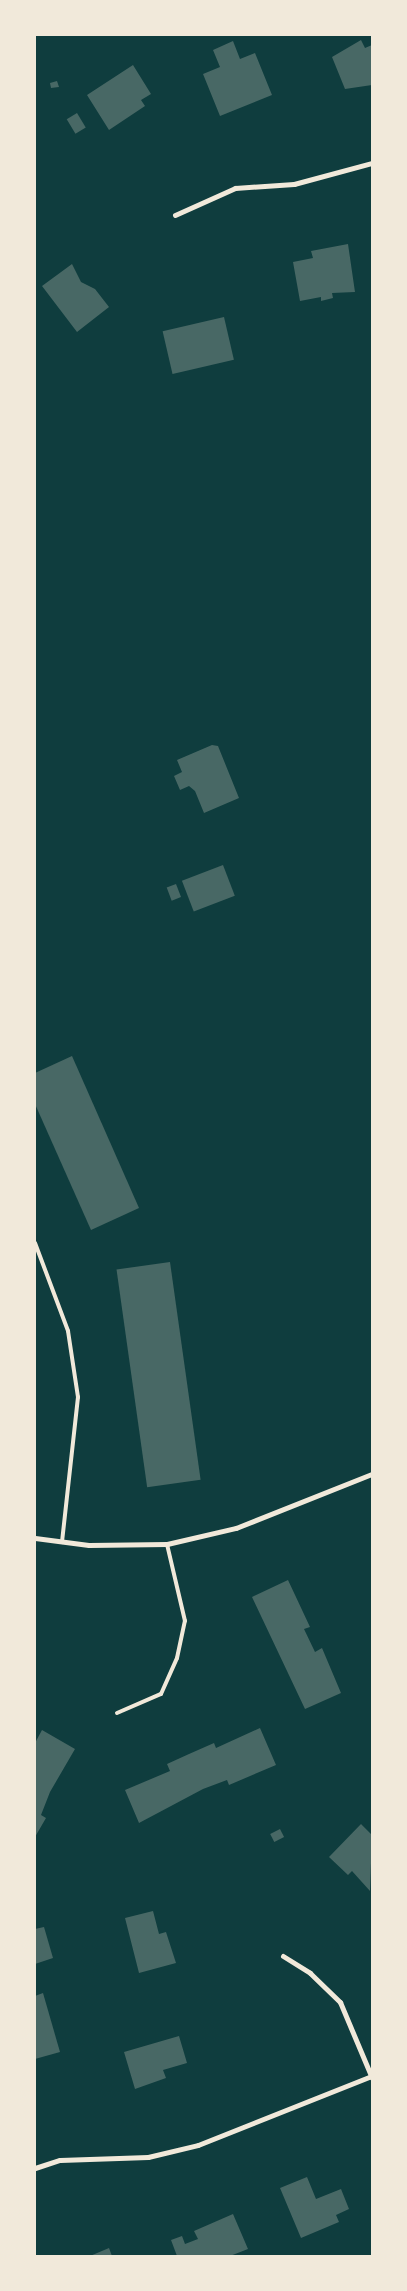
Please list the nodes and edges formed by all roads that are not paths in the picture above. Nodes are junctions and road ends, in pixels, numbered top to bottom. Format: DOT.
graph roads {
  1 [pos="372,163"];
  2 [pos="175,214"];
  3 [pos="35,1243"];
  4 [pos="372,1474"];
  5 [pos="35,1538"];
  6 [pos="62,1542"];
  7 [pos="167,1544"];
  8 [pos="117,1714"];
  9 [pos="283,1956"];
  10 [pos="372,2077"];
  11 [pos="35,2168"];
  1 -- 2 [label="street"];
  3 -- 6 [label="lane"];
  4 -- 7 [label="street"];
  5 -- 6 [label="street"];
  6 -- 7 [label="street"];
  7 -- 8 [label="lane"];
  9 -- 10 [label="street"];
  10 -- 11 [label="street"];
}
